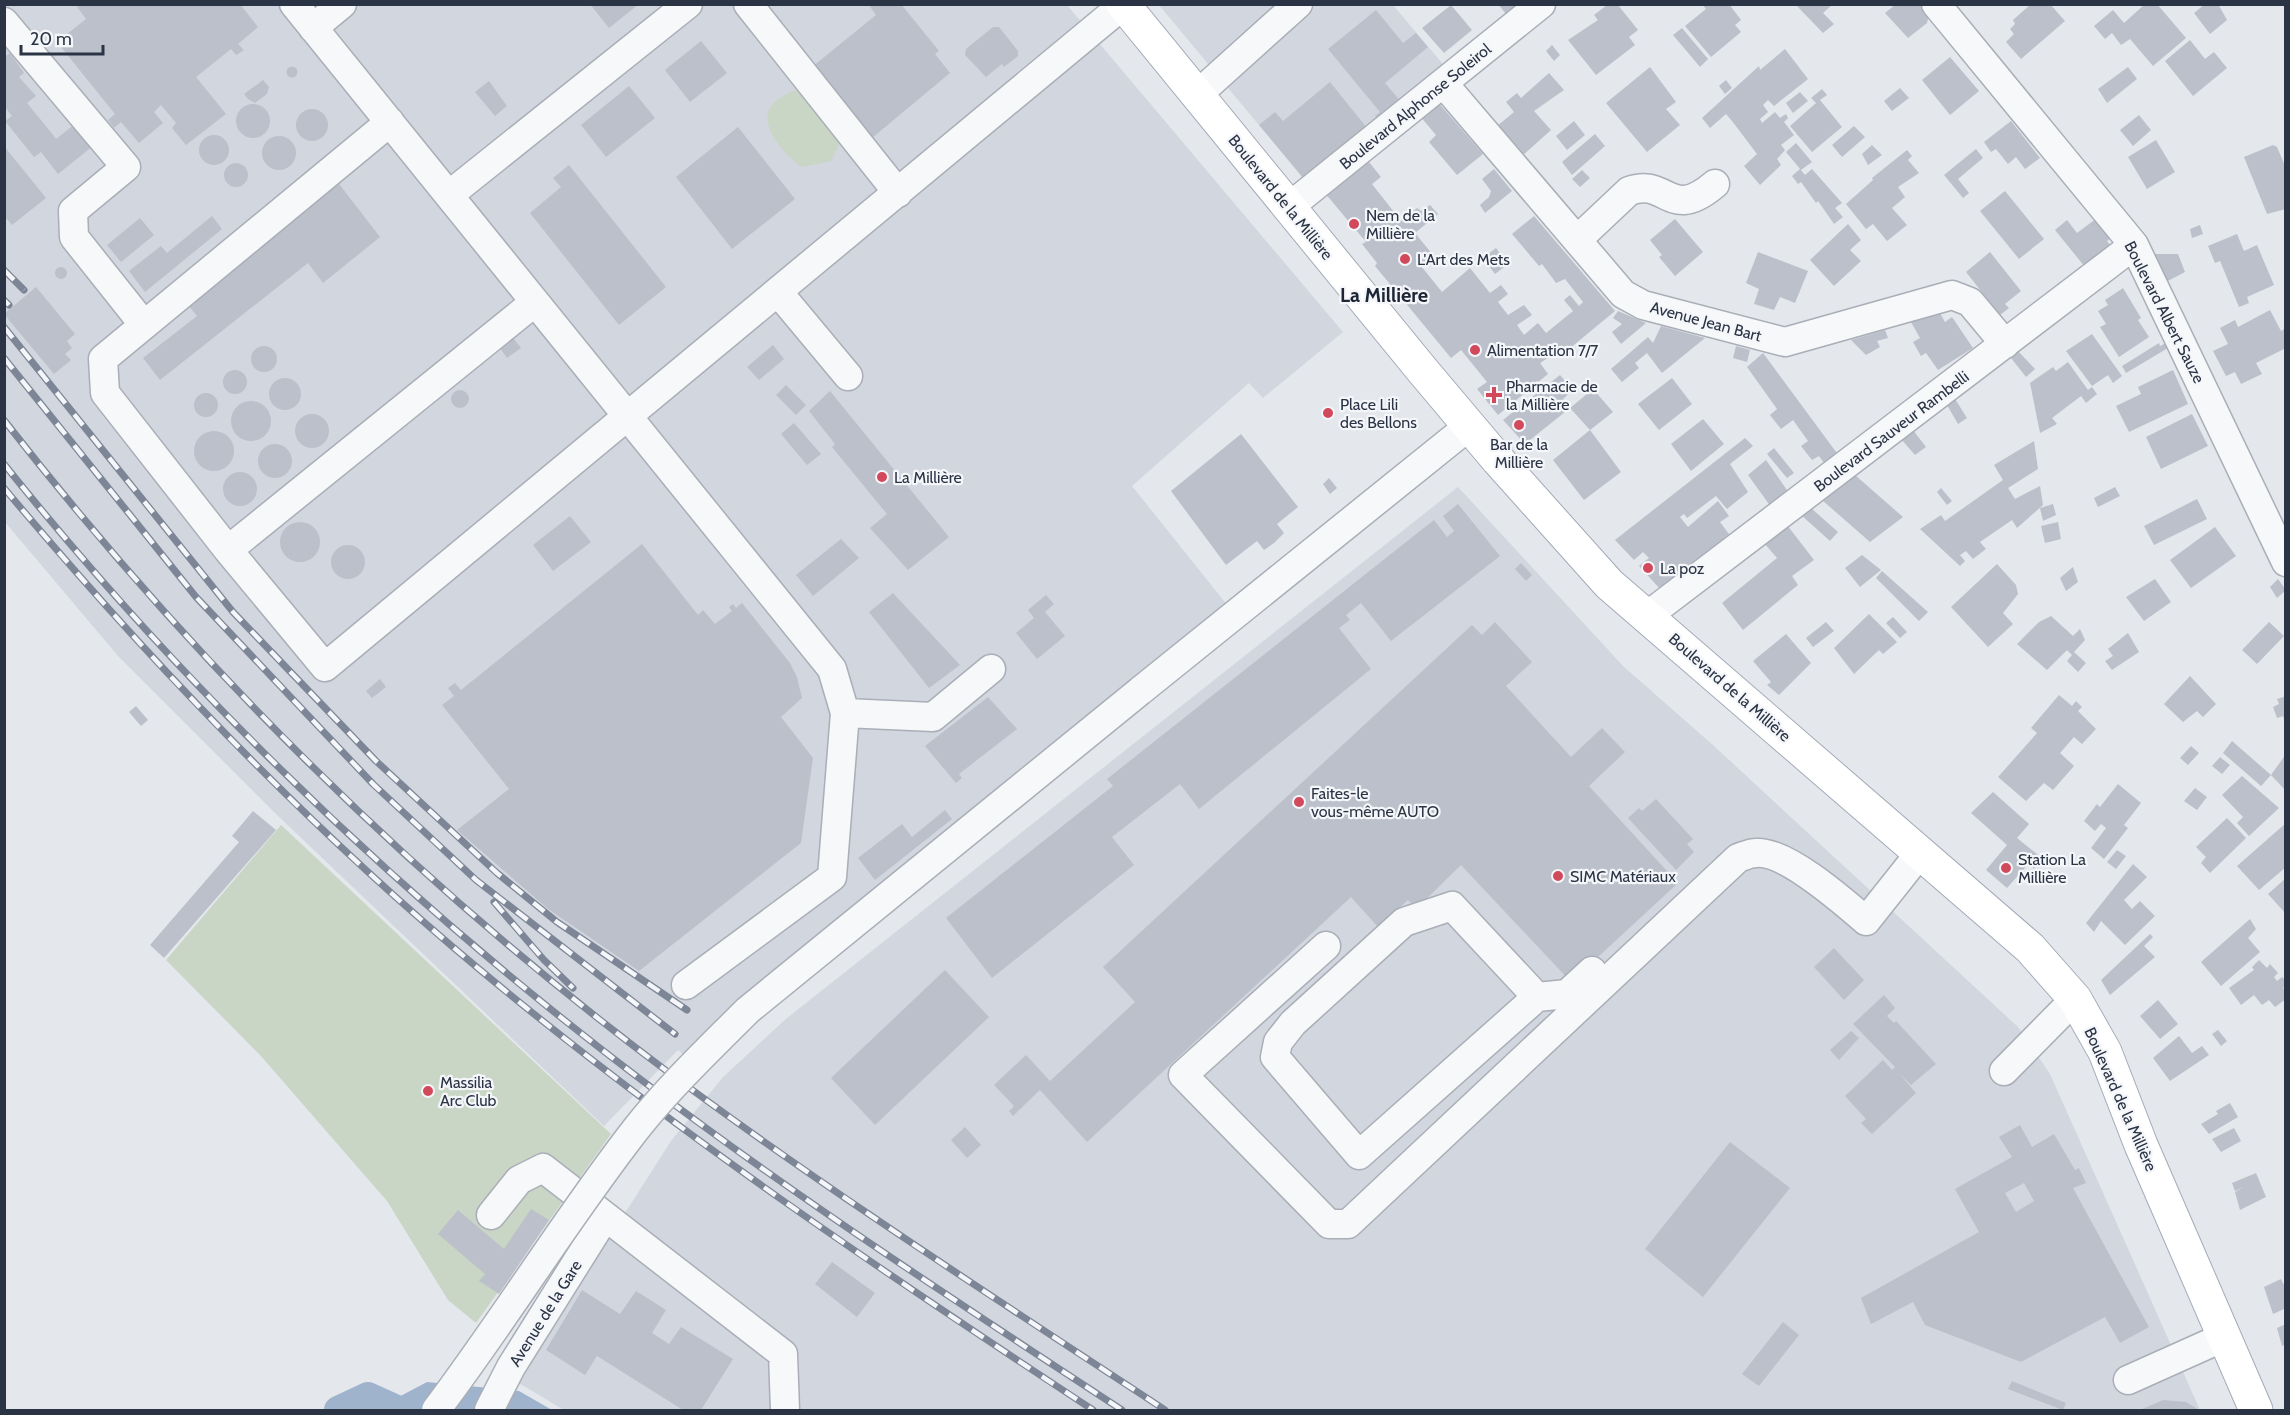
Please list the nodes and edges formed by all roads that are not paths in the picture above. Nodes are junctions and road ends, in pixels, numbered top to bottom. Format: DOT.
graph roads {
  1 [pos="294,4"];
  2 [pos="342,4"];
  3 [pos="688,4"];
  4 [pos="748,4"];
  5 [pos="1298,4"];
  6 [pos="1541,4"];
  7 [pos="1936,4"];
  8 [pos="1123,5"];
  9 [pos="4,22"];
  10 [pos="313,28"];
  11 [pos="1443,83"];
  12 [pos="1197,95"];
  13 [pos="390,122"];
  14 [pos="1715,184"];
  15 [pos="898,193"];
  16 [pos="449,195"];
  17 [pos="1289,207"];
  18 [pos="1577,240"];
  19 [pos="2134,245"];
  20 [pos="778,292"];
  21 [pos="535,302"];
  22 [pos="144,325"];
  23 [pos="2005,344"];
  24 [pos="848,376"];
  25 [pos="628,417"];
  26 [pos="1469,426"];
  27 [pos="228,550"];
  28 [pos="2286,562"];
  29 [pos="1647,616"];
  30 [pos="991,669"];
  31 [pos="845,712"];
  32 [pos="1920,853"];
  33 [pos="1695,899"];
  34 [pos="1326,946"];
  35 [pos="686,985"];
  36 [pos="1537,997"];
  37 [pos="2075,999"];
  38 [pos="2004,1071"];
  39 [pos="491,1215"];
  40 [pos="605,1217"];
  41 [pos="2224,1337"];
  42 [pos="2128,1380"];
  43 [pos="436,1410"];
  44 [pos="489,1410"];
  45 [pos="785,1410"];
  46 [pos="2256,1410"];
  1 -- 10 [label="street"];
  2 -- 10 [label="street"];
  3 -- 16 [label="street"];
  4 -- 15 [label="street"];
  5 -- 12 [label="street"];
  6 -- 11 [label="street, Boulevard Alphonse Soleirol"];
  7 -- 19 [label="street, Boulevard Albert Sauze"];
  8 -- 12 [label="main road, Boulevard de la Millière"];
  8 -- 15 [label="street"];
  9 -- 22 [label="street"];
  10 -- 13 [label="street"];
  11 -- 17 [label="street, Boulevard Alphonse Soleirol"];
  11 -- 18 [label="street, Avenue Jean Bart"];
  12 -- 17 [label="main road, Boulevard de la Millière"];
  13 -- 16 [label="street"];
  13 -- 22 [label="street"];
  14 -- 18 [label="street"];
  15 -- 20 [label="street"];
  16 -- 21 [label="street"];
  17 -- 26 [label="main road, Boulevard de la Millière"];
  18 -- 23 [label="street, Avenue Jean Bart"];
  19 -- 23 [label="street, Boulevard Sauveur Rambelli"];
  19 -- 28 [label="street, Boulevard Albert Sauze"];
  20 -- 24 [label="street"];
  20 -- 25 [label="street"];
  21 -- 25 [label="street"];
  21 -- 27 [label="street"];
  22 -- 27 [label="street"];
  23 -- 29 [label="street, Boulevard Sauveur Rambelli"];
  25 -- 27 [label="street"];
  25 -- 31 [label="street"];
  26 -- 29 [label="main road, Boulevard de la Millière"];
  26 -- 43 [label="street, bridge"];
  29 -- 32 [label="main road, Boulevard de la Millière"];
  30 -- 31 [label="street"];
  31 -- 35 [label="street"];
  32 -- 33 [label="street"];
  32 -- 37 [label="main road, Boulevard de la Millière"];
  33 -- 34 [label="street"];
  33 -- 36 [label="street"];
  36 -- 36 [label="street"];
  37 -- 38 [label="street"];
  37 -- 41 [label="main road, Boulevard de la Millière"];
  39 -- 40 [label="street"];
  40 -- 44 [label="street, Avenue de la Gare"];
  40 -- 45 [label="street"];
  41 -- 42 [label="street"];
  41 -- 46 [label="main road, Boulevard de la Millière"];
}
